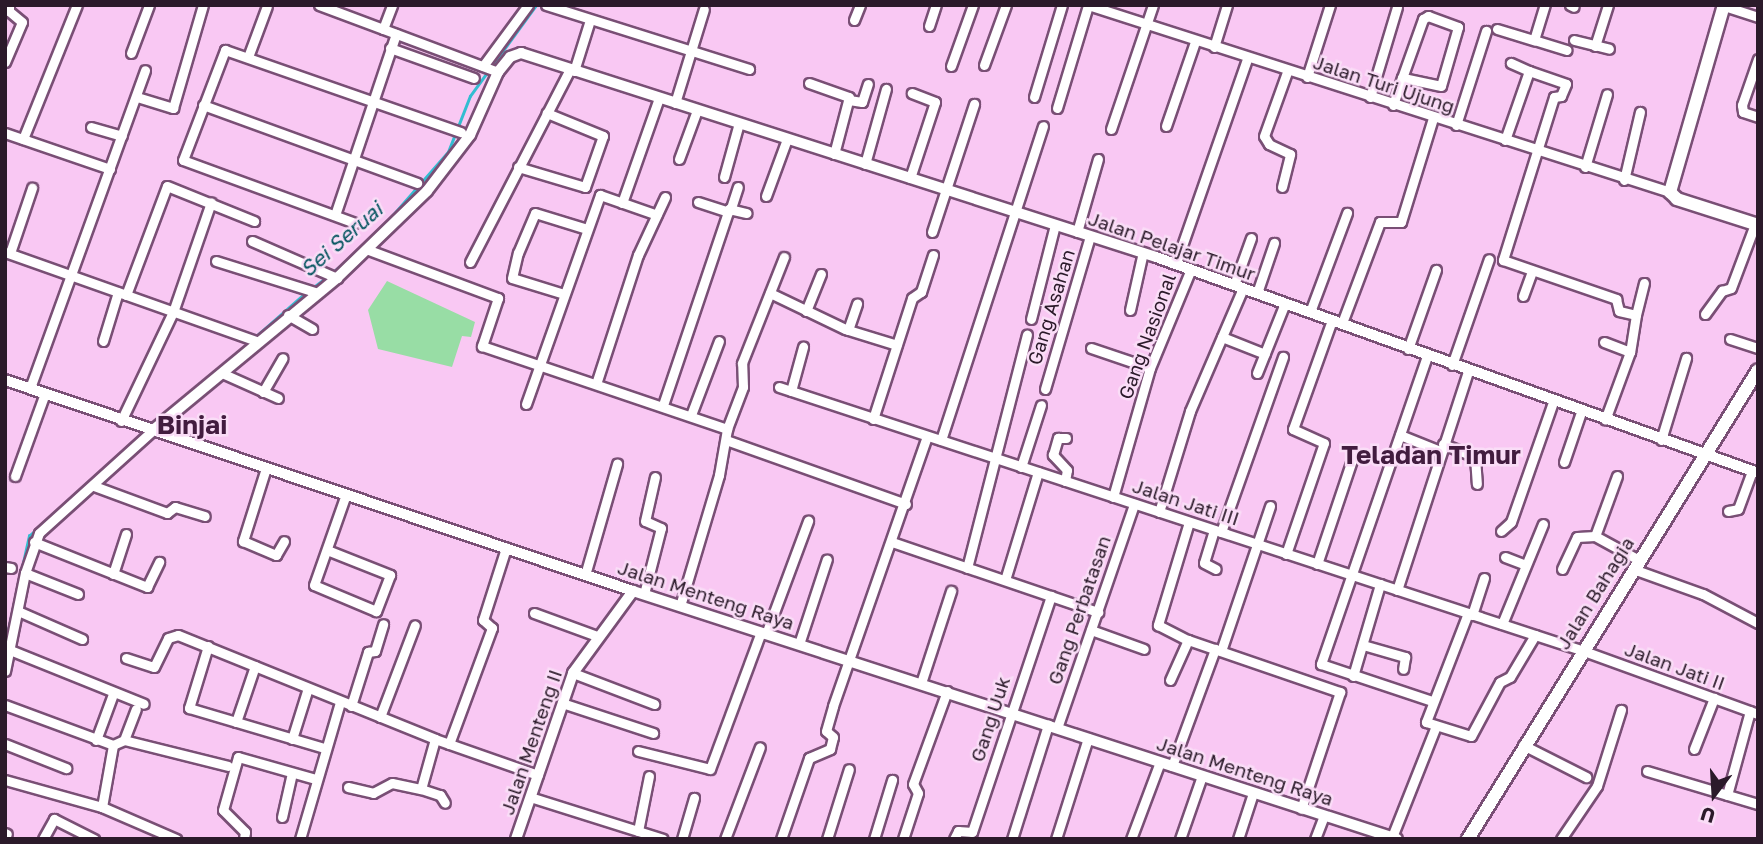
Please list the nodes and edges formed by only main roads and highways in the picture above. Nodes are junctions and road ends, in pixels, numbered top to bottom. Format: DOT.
graph roads {
  1 [pos="1723,6"];
  2 [pos="1756,225"];
  3 [pos="1758,370"];
  4 [pos="1468,839"];
  1 -- 2 [label="main road"];
  3 -- 4 [label="main road, Jalan Bahagia"];
}
